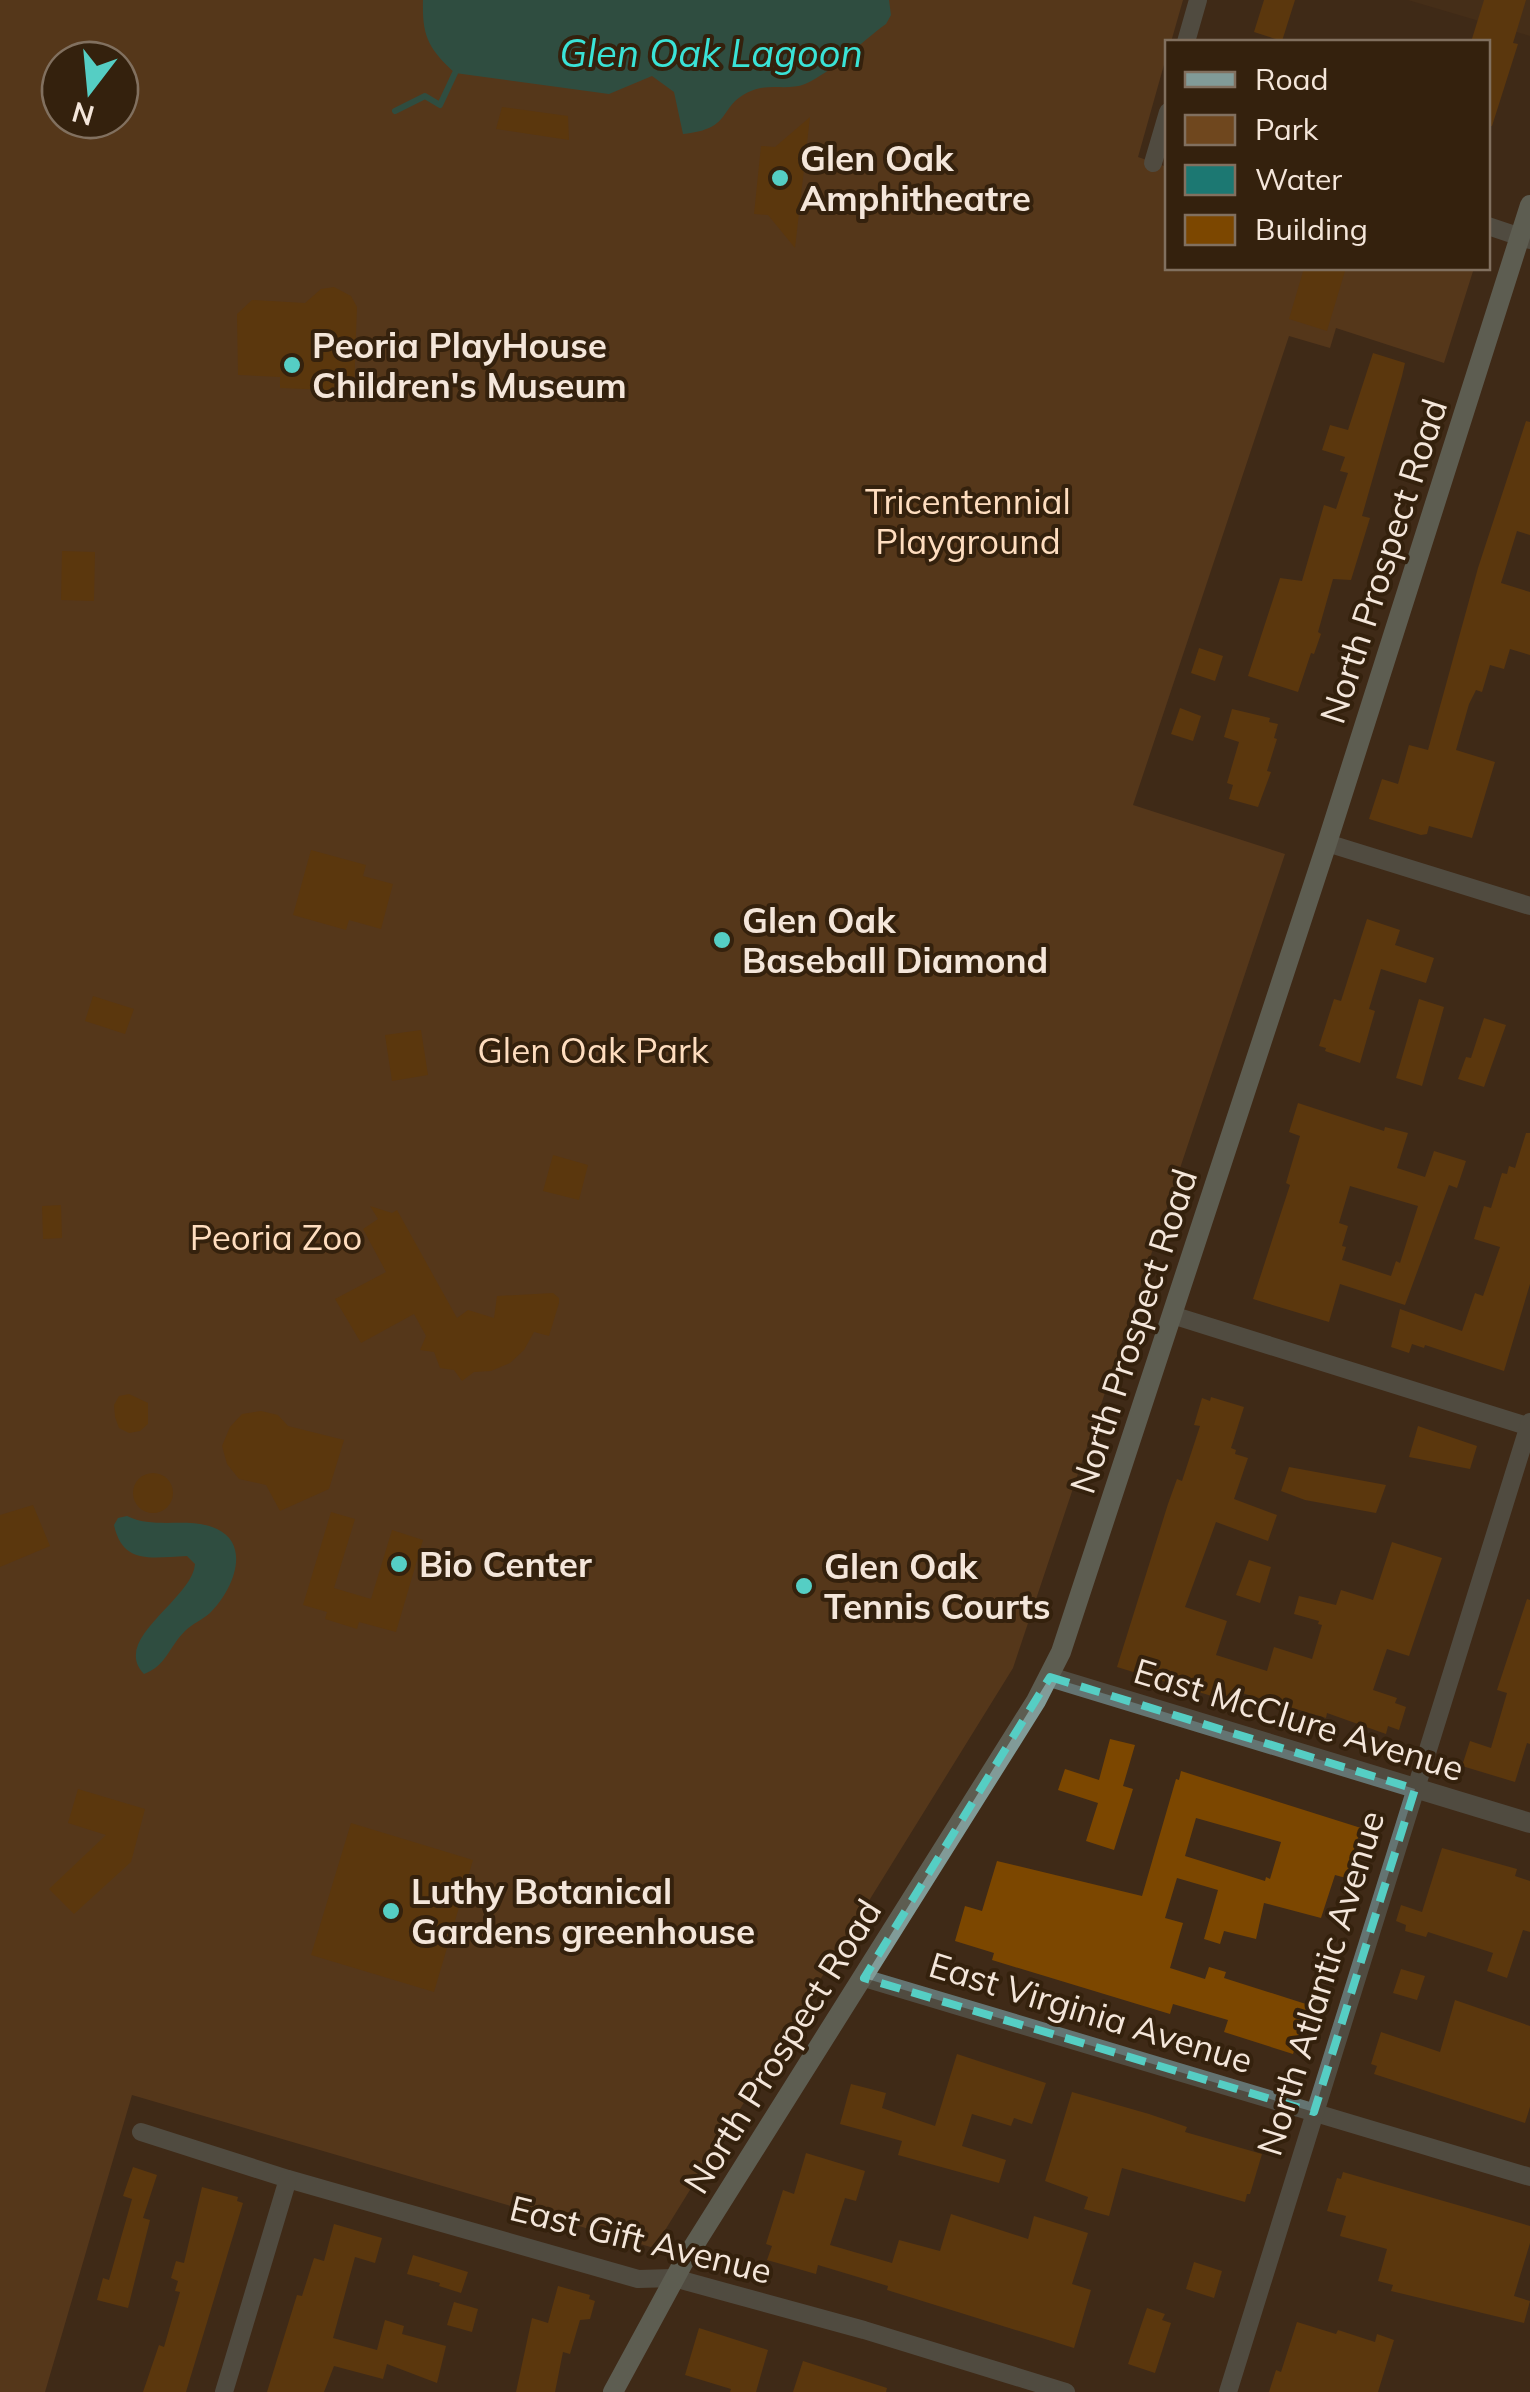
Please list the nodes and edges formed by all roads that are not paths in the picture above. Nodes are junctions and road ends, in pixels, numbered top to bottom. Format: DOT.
graph roads {
  1 [pos="1198,0"];
  2 [pos="1187,40"];
  3 [pos="1165,125"];
  4 [pos="1153,163"];
  5 [pos="1530,206"];
  6 [pos="1490,227"];
  7 [pos="1525,238"];
  8 [pos="1326,843"];
  9 [pos="1530,906"];
  10 [pos="1172,1315"];
  11 [pos="1530,1425"];
  12 [pos="1050,1677"];
  13 [pos="1415,1789"];
  14 [pos="1530,1823"];
  15 [pos="864,1978"];
  16 [pos="1314,2112"];
  17 [pos="142,2132"];
  18 [pos="1530,2177"];
  19 [pos="288,2179"];
  20 [pos="674,2278"];
  21 [pos="224,2392"];
  22 [pos="614,2392"];
  23 [pos="1066,2392"];
  24 [pos="1228,2392"];
  1 -- 2 [label="street"];
  3 -- 4 [label="street"];
  5 -- 7 [label="main road, North Prospect Road"];
  6 -- 7 [label="street"];
  7 -- 8 [label="main road, North Prospect Road"];
  8 -- 9 [label="street"];
  8 -- 10 [label="main road, North Prospect Road"];
  10 -- 11 [label="street"];
  10 -- 12 [label="main road, North Prospect Road"];
  11 -- 13 [label="street, North Atlantic Avenue"];
  12 -- 13 [label="street, East McClure Avenue"];
  12 -- 15 [label="main road, North Prospect Road"];
  13 -- 14 [label="street, East McClure Avenue"];
  13 -- 16 [label="street, North Atlantic Avenue"];
  15 -- 16 [label="street, East Virginia Avenue"];
  15 -- 20 [label="main road, North Prospect Road"];
  16 -- 18 [label="street, East Virginia Avenue"];
  16 -- 24 [label="street, North Atlantic Avenue"];
  17 -- 19 [label="street, East Gift Avenue"];
  19 -- 20 [label="street, East Gift Avenue"];
  19 -- 21 [label="street"];
  20 -- 22 [label="main road, North Prospect Road"];
  20 -- 23 [label="street, East Gift Avenue"];
}
